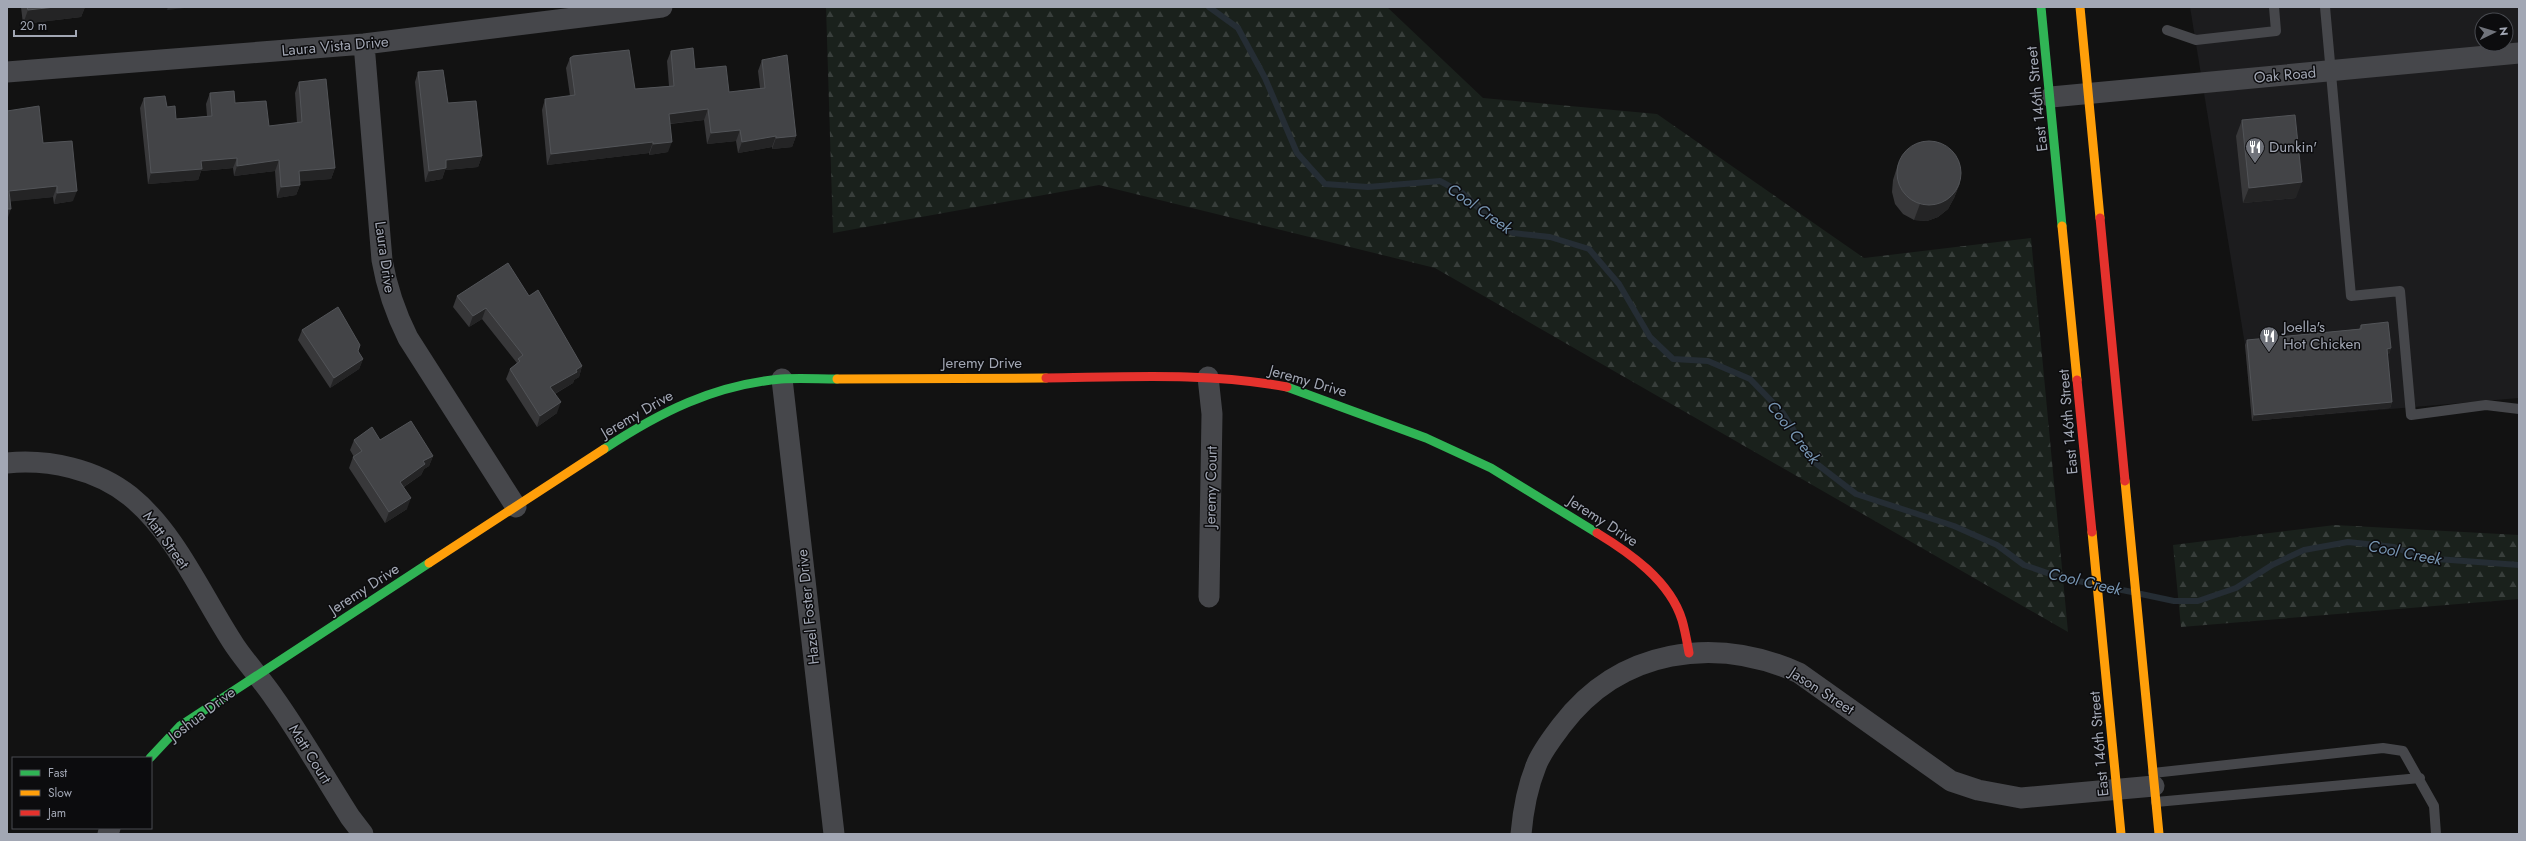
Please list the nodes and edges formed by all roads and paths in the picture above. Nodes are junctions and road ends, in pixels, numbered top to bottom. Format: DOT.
graph roads {
  1 [pos="662,7"];
  2 [pos="2041,7"];
  3 [pos="2080,7"];
  4 [pos="2274,7"];
  5 [pos="2325,7"];
  6 [pos="606,10"];
  7 [pos="2167,30"];
  8 [pos="364,44"];
  9 [pos="2519,53"];
  10 [pos="2330,71"];
  11 [pos="7,72"];
  12 [pos="2087,93"];
  13 [pos="2052,97"];
  14 [pos="1208,377"];
  15 [pos="782,379"];
  16 [pos="2519,409"];
  17 [pos="7,463"];
  18 [pos="516,507"];
  19 [pos="1208,597"];
  20 [pos="1689,653"];
  21 [pos="257,675"];
  22 [pos="151,757"];
  23 [pos="2420,778"];
  24 [pos="2154,787"];
  25 [pos="2117,789"];
  26 [pos="363,834"];
  27 [pos="834,834"];
  28 [pos="1521,834"];
  29 [pos="2121,834"];
  30 [pos="2159,834"];
  31 [pos="2436,834"];
  1 -- 6 [label="street, Laura Vista Drive"];
  2 -- 13 [label="street, East 146th Street"];
  3 -- 12 [label="street"];
  4 -- 7 [label="lane"];
  5 -- 10 [label="lane"];
  6 -- 8 [label="street, Laura Vista Drive"];
  8 -- 11 [label="street, Laura Vista Drive"];
  8 -- 18 [label="street, Laura Drive"];
  9 -- 10 [label="street, Oak Road"];
  10 -- 12 [label="street, Oak Road"];
  10 -- 16 [label="lane"];
  12 -- 13 [label="street, Oak Road"];
  12 -- 24 [label="street"];
  13 -- 25 [label="street, East 146th Street"];
  14 -- 15 [label="street, Jeremy Drive"];
  14 -- 19 [label="street, Jeremy Court"];
  14 -- 20 [label="street, Jeremy Drive"];
  15 -- 18 [label="street, Jeremy Drive"];
  15 -- 27 [label="street, Hazel Foster Drive"];
  17 -- 21 [label="street, Matt Street"];
  18 -- 21 [label="street, Jeremy Drive"];
  20 -- 25 [label="street, Jason Street"];
  20 -- 28 [label="street, Jason Street"];
  21 -- 22 [label="street, Joshua Drive"];
  21 -- 26 [label="street, Matt Court"];
  23 -- 24 [label="lane"];
  23 -- 24 [label="lane"];
  23 -- 31 [label="lane"];
  24 -- 25 [label="street, Jason Street"];
  24 -- 30 [label="street"];
  25 -- 29 [label="street, East 146th Street"];
}
